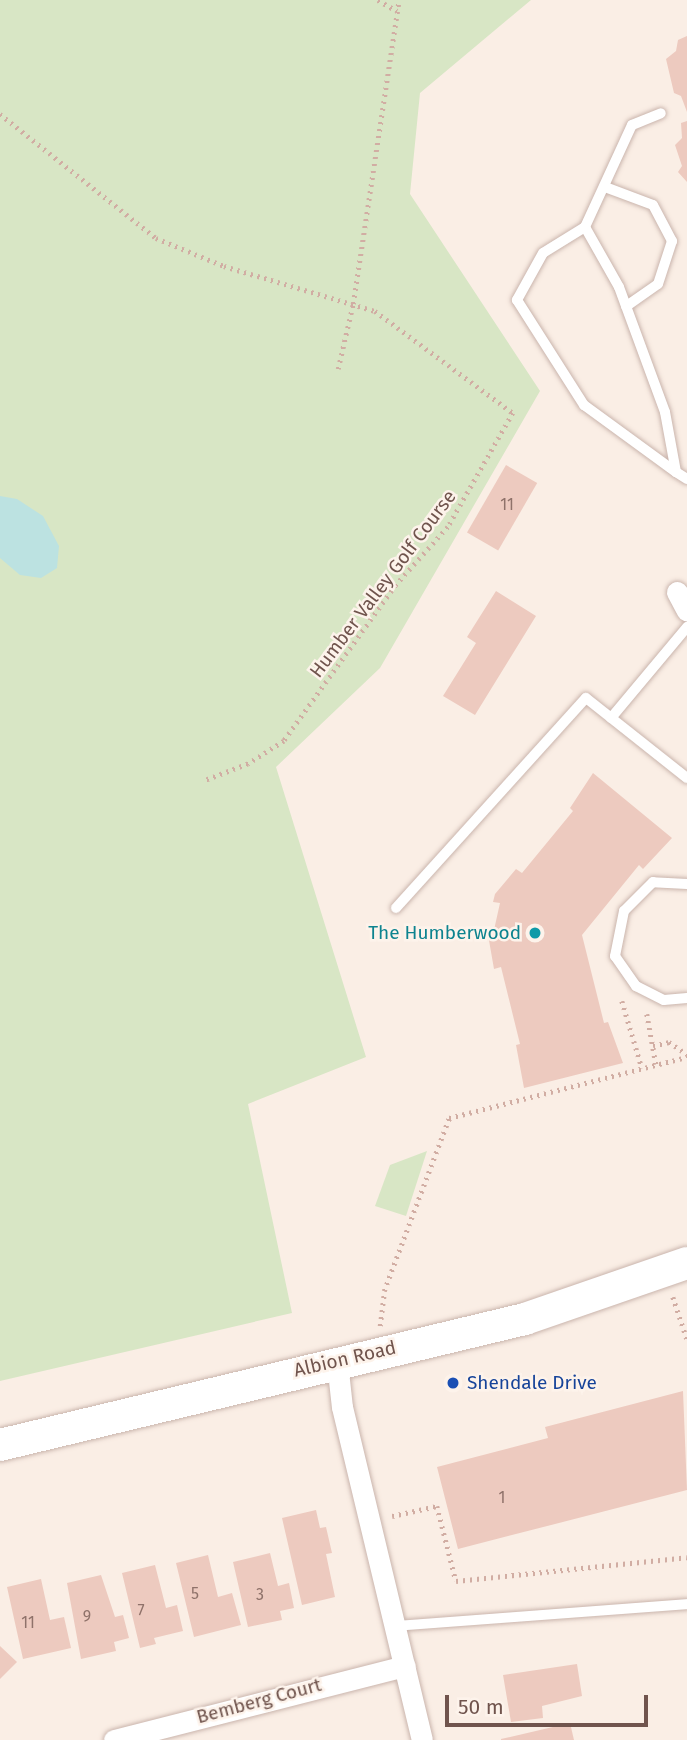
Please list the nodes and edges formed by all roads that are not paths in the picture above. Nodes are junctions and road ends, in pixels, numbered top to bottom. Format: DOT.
graph roads {
  1 [pos="661,113"];
  2 [pos="605,187"];
  3 [pos="585,227"];
  4 [pos="626,306"];
  5 [pos="676,472"];
  6 [pos="687,479"];
  7 [pos="682,592"];
  8 [pos="687,611"];
  9 [pos="687,626"];
  10 [pos="611,718"];
  11 [pos="687,778"];
  12 [pos="687,884"];
  13 [pos="396,908"];
  14 [pos="687,998"];
  15 [pos="675,1267"];
  16 [pos="337,1362"];
  17 [pos="0,1445"];
  18 [pos="687,1604"];
  19 [pos="394,1626"];
  20 [pos="405,1666"];
  21 [pos="114,1740"];
  22 [pos="422,1740"];
  1 -- 2 [label="lane"];
  2 -- 3 [label="lane"];
  2 -- 4 [label="lane"];
  3 -- 4 [label="lane"];
  3 -- 5 [label="lane"];
  4 -- 5 [label="lane"];
  5 -- 6 [label="lane"];
  7 -- 8 [label="street"];
  9 -- 10 [label="lane"];
  10 -- 11 [label="lane"];
  10 -- 13 [label="lane"];
  12 -- 14 [label="lane"];
  15 -- 16 [label="main road, Albion Road"];
  16 -- 17 [label="main road, Albion Road"];
  16 -- 19 [label="street"];
  18 -- 19 [label="lane"];
  19 -- 20 [label="street"];
  20 -- 21 [label="street, Bemberg Court"];
  20 -- 22 [label="street"];
}
